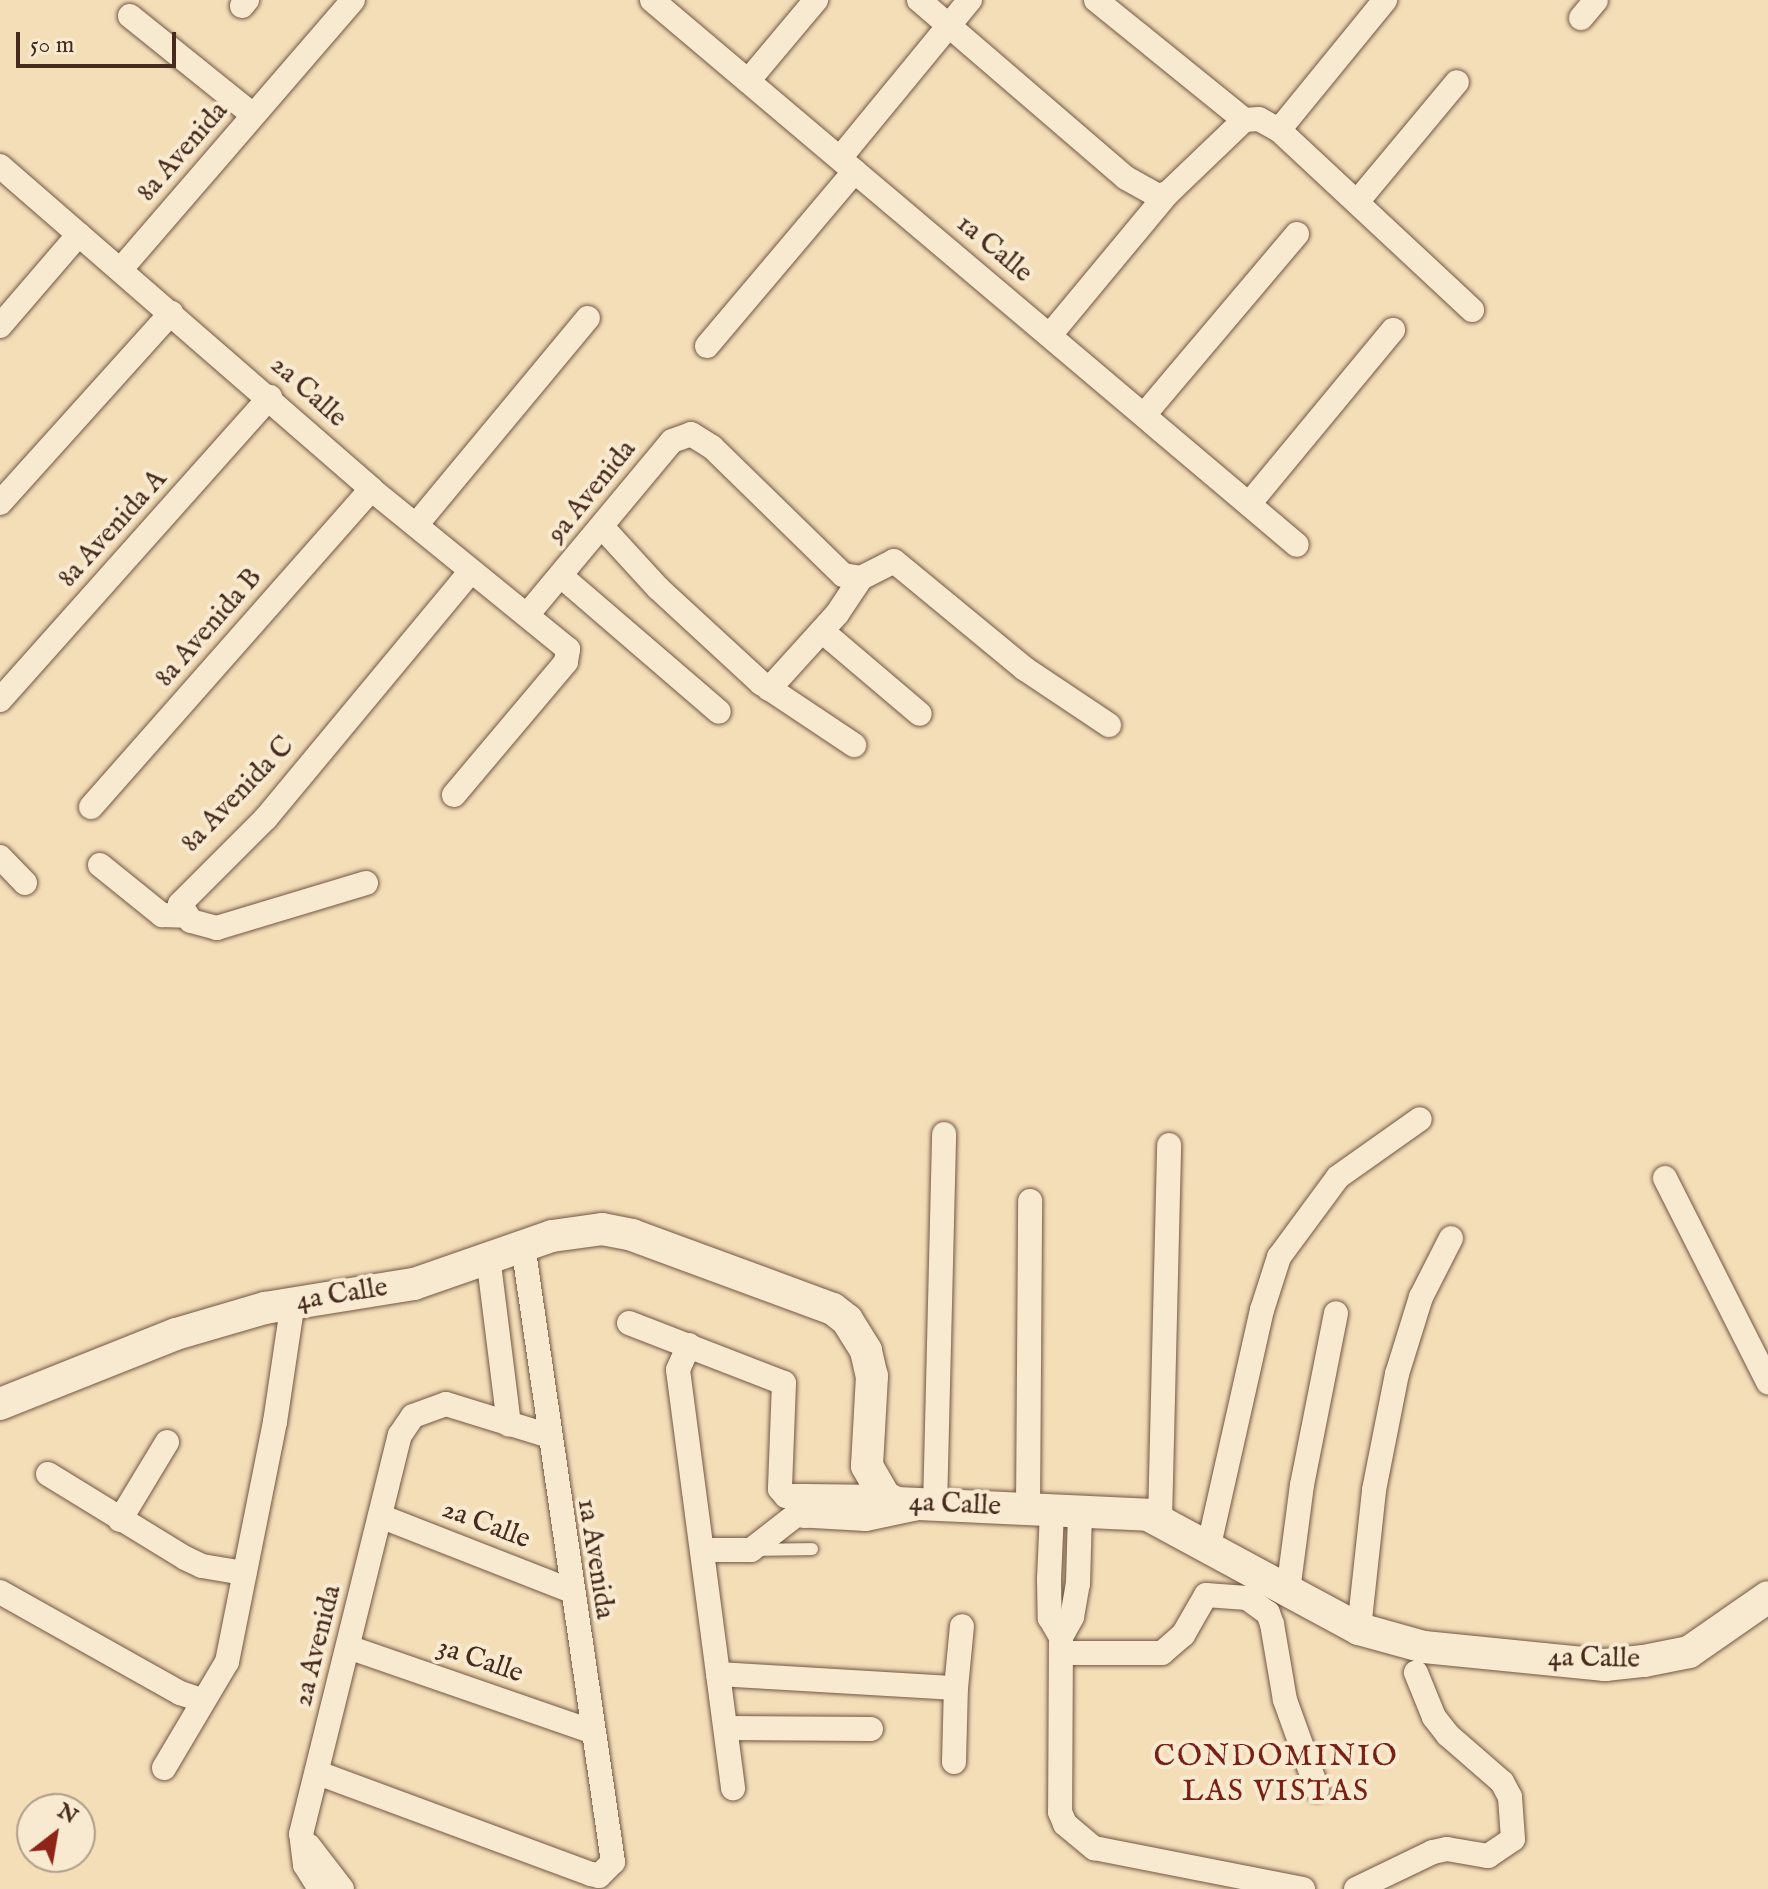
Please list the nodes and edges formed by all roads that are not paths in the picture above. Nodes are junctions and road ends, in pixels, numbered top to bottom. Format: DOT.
graph roads {
  1 [pos="353,0"];
  2 [pos="652,0"];
  3 [pos="816,0"];
  4 [pos="919,0"];
  5 [pos="970,0"];
  6 [pos="1096,0"];
  7 [pos="1385,0"];
  8 [pos="130,16"];
  9 [pos="949,26"];
  10 [pos="748,81"];
  11 [pos="1457,82"];
  12 [pos="253,115"];
  13 [pos="1244,120"];
  14 [pos="1279,130"];
  15 [pos="848,165"];
  16 [pos="0,166"];
  17 [pos="1168,193"];
  18 [pos="1357,202"];
  19 [pos="79,234"];
  20 [pos="1297,234"];
  21 [pos="121,269"];
  22 [pos="1472,310"];
  23 [pos="171,313"];
  24 [pos="588,318"];
  25 [pos="0,326"];
  26 [pos="1393,330"];
  27 [pos="1050,335"];
  28 [pos="707,346"];
  29 [pos="270,397"];
  30 [pos="1144,415"];
  31 [pos="371,489"];
  32 [pos="0,503"];
  33 [pos="1249,504"];
  34 [pos="416,525"];
  35 [pos="603,528"];
  36 [pos="1297,545"];
  37 [pos="471,571"];
  38 [pos="561,576"];
  39 [pos="861,578"];
  40 [pos="527,615"];
  41 [pos="822,631"];
  42 [pos="769,689"];
  43 [pos="0,700"];
  44 [pos="719,712"];
  45 [pos="920,714"];
  46 [pos="1109,725"];
  47 [pos="854,745"];
  48 [pos="454,795"];
  49 [pos="91,807"];
  50 [pos="0,857"];
  51 [pos="100,865"];
  52 [pos="25,883"];
  53 [pos="366,883"];
  54 [pos="185,916"];
  55 [pos="1420,1119"];
  56 [pos="944,1134"];
  57 [pos="1169,1145"];
  58 [pos="1665,1178"];
  59 [pos="1030,1201"];
  60 [pos="1451,1238"];
  61 [pos="523,1245"];
  62 [pos="488,1256"];
  63 [pos="293,1302"];
  64 [pos="1336,1313"];
  65 [pos="629,1323"];
  66 [pos="689,1345"];
  67 [pos="1768,1382"];
  68 [pos="0,1404"];
  69 [pos="509,1425"];
  70 [pos="546,1435"];
  71 [pos="167,1442"];
  72 [pos="48,1474"];
  73 [pos="885,1497"];
  74 [pos="805,1506"];
  75 [pos="928,1508"];
  76 [pos="1053,1511"];
  77 [pos="380,1516"];
  78 [pos="120,1520"];
  79 [pos="1160,1520"];
  80 [pos="1209,1545"];
  81 [pos="812,1549"];
  82 [pos="702,1550"];
  83 [pos="751,1550"];
  84 [pos="1079,1557"];
  85 [pos="1050,1558"];
  86 [pos="244,1573"];
  87 [pos="569,1590"];
  88 [pos="1288,1591"];
  89 [pos="0,1592"];
  90 [pos="1768,1597"];
  91 [pos="962,1626"];
  92 [pos="1359,1629"];
  93 [pos="1062,1645"];
  94 [pos="348,1647"];
  95 [pos="1416,1673"];
  96 [pos="718,1674"];
  97 [pos="956,1688"];
  98 [pos="201,1700"];
  99 [pos="726,1728"];
  100 [pos="871,1729"];
  101 [pos="593,1732"];
  102 [pos="954,1762"];
  103 [pos="164,1768"];
  104 [pos="318,1773"];
  105 [pos="733,1788"];
  106 [pos="1317,1789"];
  107 [pos="301,1834"];
  108 [pos="320,1889"];
  109 [pos="342,1889"];
  110 [pos="1303,1889"];
  111 [pos="1356,1889"];
  1 -- 12 [label="street, 8a Avenida"];
  2 -- 10 [label="street, 1a Calle"];
  3 -- 10 [label="street"];
  4 -- 9 [label="street"];
  5 -- 9 [label="street"];
  6 -- 13 [label="street"];
  7 -- 14 [label="street"];
  8 -- 12 [label="street"];
  9 -- 15 [label="street"];
  9 -- 17 [label="street"];
  10 -- 15 [label="street, 1a Calle"];
  11 -- 18 [label="street"];
  12 -- 21 [label="street, 8a Avenida"];
  13 -- 14 [label="street"];
  13 -- 17 [label="street"];
  14 -- 18 [label="street"];
  15 -- 27 [label="street, 1a Calle"];
  15 -- 28 [label="street"];
  16 -- 19 [label="street, 2a Calle"];
  17 -- 27 [label="street"];
  18 -- 22 [label="street"];
  19 -- 21 [label="street, 2a Calle"];
  19 -- 25 [label="street"];
  20 -- 30 [label="street"];
  21 -- 23 [label="street, 2a Calle"];
  23 -- 29 [label="street, 2a Calle"];
  23 -- 32 [label="street"];
  24 -- 34 [label="street"];
  26 -- 33 [label="street"];
  27 -- 30 [label="street, 1a Calle"];
  29 -- 31 [label="street, 2a Calle"];
  29 -- 43 [label="street, 8a Avenida A"];
  30 -- 33 [label="street, 1a Calle"];
  31 -- 34 [label="street, 2a Calle"];
  31 -- 49 [label="street, 8a Avenida B"];
  33 -- 36 [label="street, 1a Calle"];
  34 -- 37 [label="street, 2a Calle"];
  35 -- 38 [label="street, 9a Avenida"];
  35 -- 39 [label="street, 9a Avenida"];
  35 -- 42 [label="street"];
  37 -- 40 [label="street, 2a Calle"];
  37 -- 54 [label="street, 8a Avenida C"];
  38 -- 40 [label="street, 9a Avenida"];
  38 -- 44 [label="street"];
  39 -- 41 [label="street"];
  39 -- 46 [label="street"];
  40 -- 48 [label="street, 2a Calle"];
  41 -- 42 [label="street"];
  41 -- 45 [label="street"];
  42 -- 47 [label="street"];
  50 -- 52 [label="street"];
  51 -- 54 [label="street"];
  53 -- 54 [label="street"];
  55 -- 80 [label="street"];
  56 -- 75 [label="street"];
  57 -- 79 [label="street"];
  58 -- 67 [label="street"];
  59 -- 76 [label="street"];
  60 -- 92 [label="street"];
  61 -- 62 [label="street, 4a Calle"];
  61 -- 70 [label="street, 1a Avenida"];
  61 -- 73 [label="street, 4a Calle"];
  62 -- 63 [label="street, 4a Calle"];
  62 -- 69 [label="street"];
  63 -- 68 [label="street, 4a Calle"];
  63 -- 86 [label="street"];
  64 -- 88 [label="street"];
  65 -- 66 [label="street"];
  66 -- 74 [label="street"];
  66 -- 82 [label="street"];
  69 -- 70 [label="street"];
  69 -- 77 [label="street, 2a Avenida"];
  70 -- 87 [label="street, 1a Avenida"];
  71 -- 78 [label="street"];
  72 -- 78 [label="street"];
  73 -- 74 [label="street"];
  73 -- 75 [label="street, 4a Calle"];
  74 -- 75 [label="street"];
  74 -- 83 [label="street"];
  75 -- 76 [label="street, 4a Calle"];
  76 -- 79 [label="street, 4a Calle"];
  76 -- 84 [label="street"];
  76 -- 85 [label="street"];
  77 -- 87 [label="street, 2a Calle"];
  77 -- 94 [label="street, 2a Avenida"];
  78 -- 86 [label="street"];
  79 -- 80 [label="street, 4a Calle"];
  80 -- 88 [label="street, 4a Calle"];
  81 -- 83 [label="lane"];
  82 -- 83 [label="street"];
  82 -- 96 [label="street"];
  84 -- 85 [label="street"];
  84 -- 93 [label="street"];
  85 -- 93 [label="street"];
  86 -- 98 [label="street"];
  87 -- 101 [label="street, 1a Avenida"];
  88 -- 92 [label="street, 4a Calle"];
  89 -- 98 [label="street"];
  90 -- 92 [label="street, 4a Calle"];
  91 -- 97 [label="street"];
  93 -- 106 [label="street"];
  93 -- 110 [label="street"];
  94 -- 101 [label="street, 3a Calle"];
  94 -- 104 [label="street, 2a Avenida"];
  95 -- 111 [label="street"];
  96 -- 97 [label="street"];
  96 -- 99 [label="street"];
  97 -- 102 [label="street"];
  98 -- 103 [label="street"];
  99 -- 100 [label="street"];
  99 -- 105 [label="street"];
  101 -- 104 [label="street, 1a Avenida"];
  104 -- 107 [label="street, 2a Avenida"];
  107 -- 108 [label="street, 2a Avenida"];
  107 -- 109 [label="street"];
}
